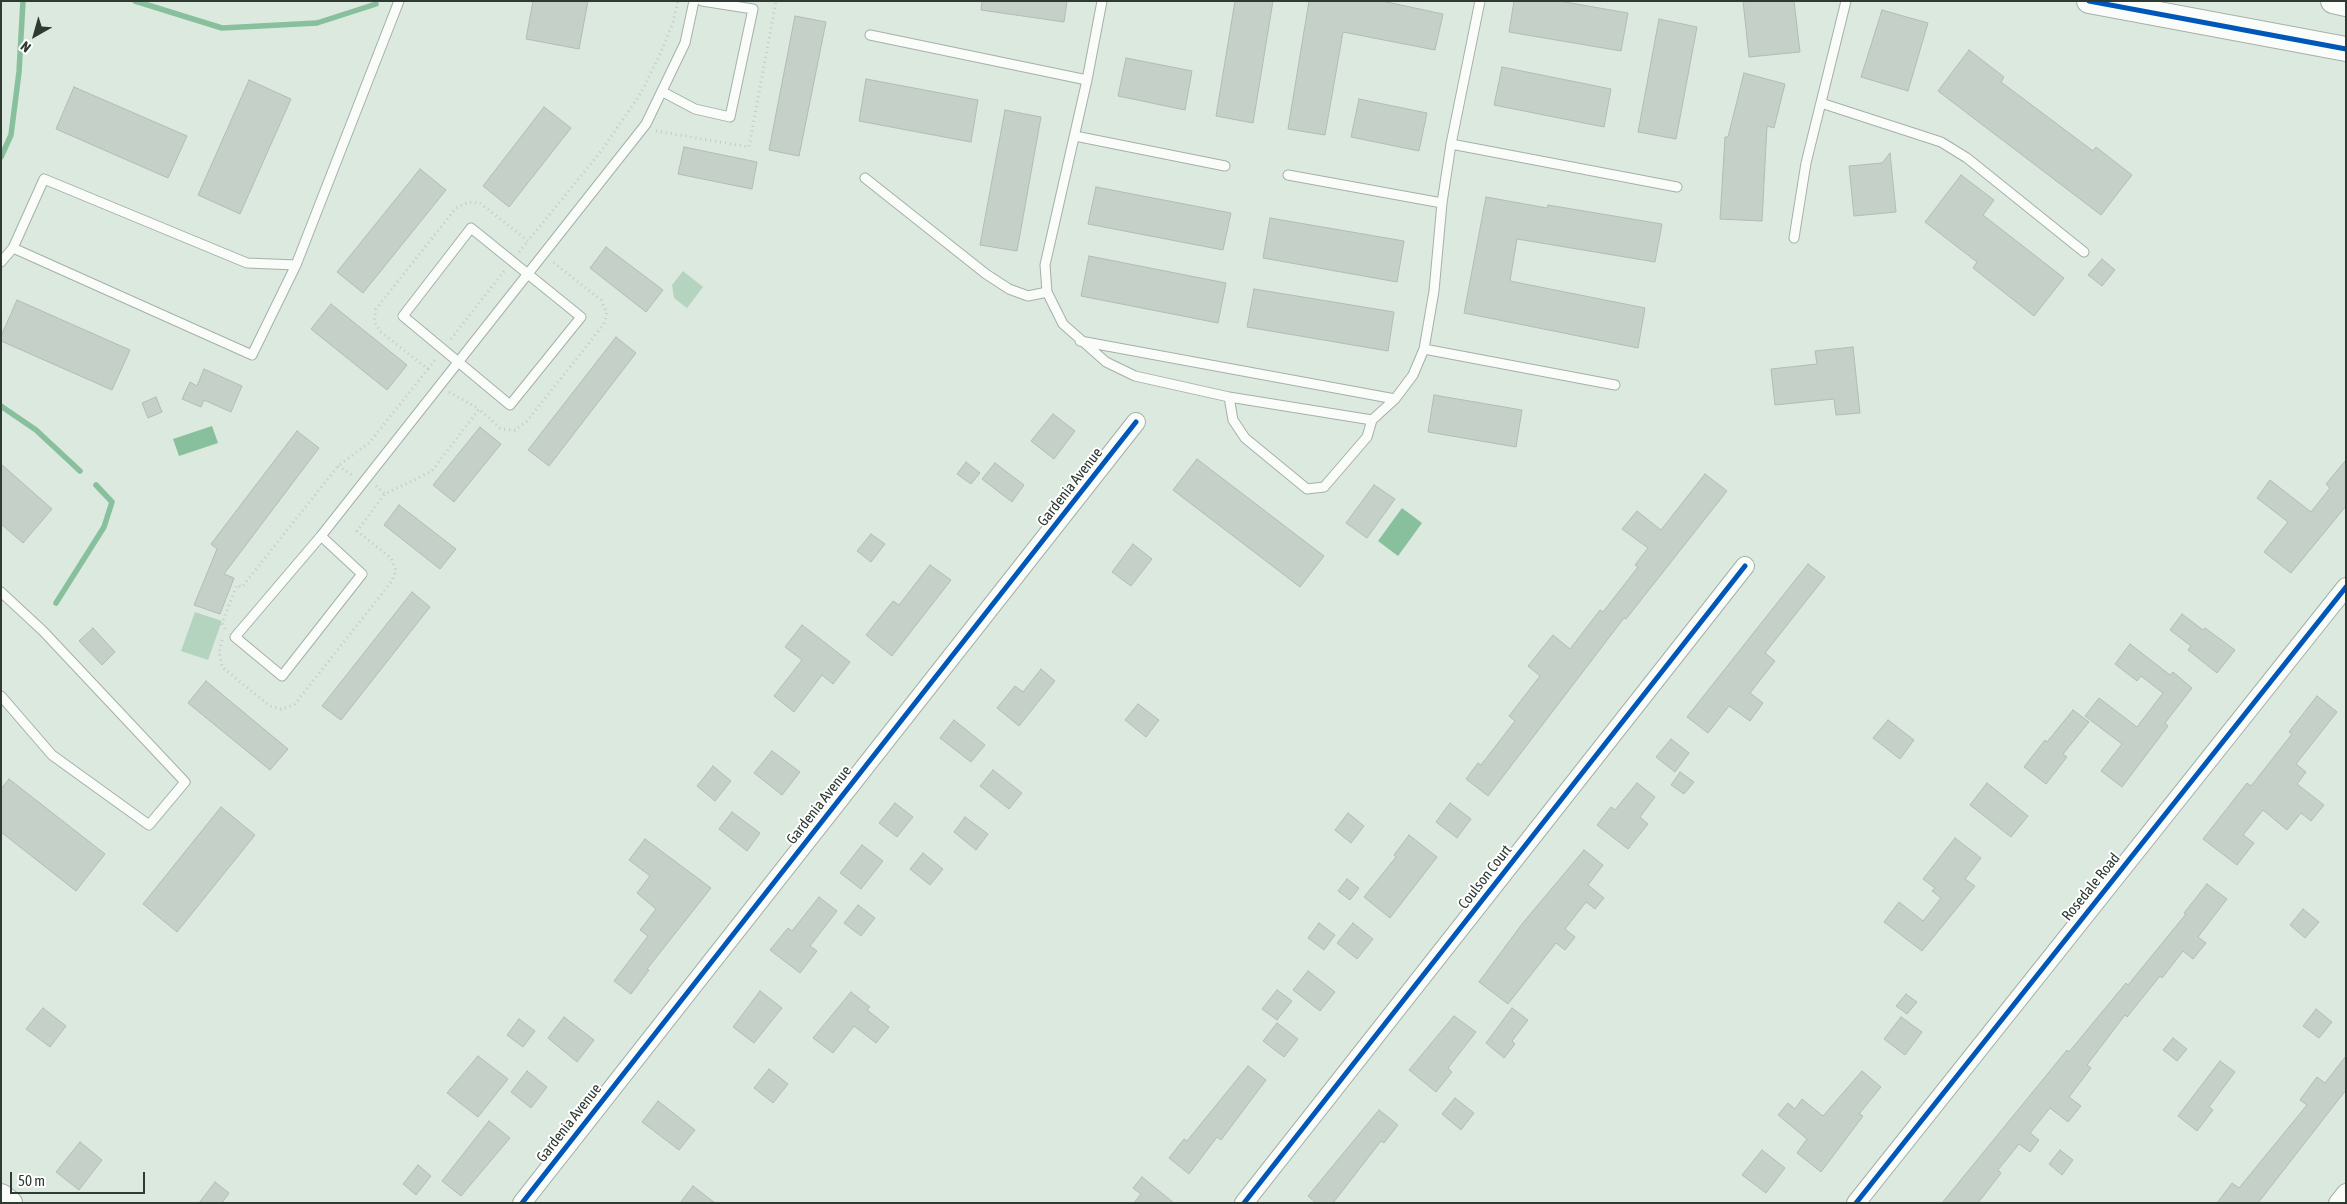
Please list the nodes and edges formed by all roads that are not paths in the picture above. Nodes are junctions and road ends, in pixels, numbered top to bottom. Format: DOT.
graph roads {
  1 [pos="399,1"];
  2 [pos="694,1"];
  3 [pos="702,1"];
  4 [pos="1102,1"];
  5 [pos="1480,1"];
  6 [pos="1846,1"];
  7 [pos="2089,1"];
  8 [pos="2333,1"];
  9 [pos="2346,4"];
  10 [pos="2212,24"];
  11 [pos="2346,33"];
  12 [pos="870,35"];
  13 [pos="2346,49"];
  14 [pos="1088,80"];
  15 [pos="663,92"];
  16 [pos="1821,103"];
  17 [pos="1075,136"];
  18 [pos="1451,144"];
  19 [pos="1225,166"];
  20 [pos="1288,175"];
  21 [pos="865,178"];
  22 [pos="1677,186"];
  23 [pos="1442,203"];
  24 [pos="1794,238"];
  25 [pos="13,248"];
  26 [pos="2084,252"];
  27 [pos="1,262"];
  28 [pos="296,265"];
  29 [pos="527,274"];
  30 [pos="1047,292"];
  31 [pos="1079,341"];
  32 [pos="1424,349"];
  33 [pos="459,361"];
  34 [pos="1615,385"];
  35 [pos="1229,396"];
  36 [pos="1394,399"];
  37 [pos="1372,420"];
  38 [pos="1136,422"];
  39 [pos="321,536"];
  40 [pos="1745,566"];
  41 [pos="2346,587"];
  42 [pos="1,592"];
  43 [pos="1,696"];
  44 [pos="2346,1193"];
  45 [pos="1,1196"];
  46 [pos="10,1203"];
  47 [pos="522,1203"];
  48 [pos="1244,1203"];
  49 [pos="1856,1203"];
  50 [pos="2338,1203"];
  1 -- 28 [label="lane"];
  2 -- 15 [label="lane"];
  3 -- 15 [label="lane"];
  4 -- 14 [label="lane"];
  5 -- 18 [label="lane"];
  6 -- 16 [label="lane"];
  7 -- 10 [label="street"];
  8 -- 9 [label="street"];
  10 -- 11 [label="street"];
  10 -- 13 [label="street"];
  12 -- 14 [label="lane"];
  14 -- 17 [label="lane"];
  15 -- 29 [label="lane"];
  16 -- 24 [label="lane"];
  16 -- 26 [label="lane"];
  17 -- 19 [label="lane"];
  17 -- 30 [label="lane"];
  18 -- 22 [label="lane"];
  18 -- 23 [label="lane"];
  20 -- 23 [label="lane"];
  21 -- 30 [label="lane"];
  23 -- 32 [label="lane"];
  25 -- 27 [label="lane"];
  25 -- 28 [label="lane"];
  25 -- 28 [label="lane"];
  29 -- 33 [label="lane"];
  29 -- 33 [label="lane"];
  29 -- 33 [label="lane"];
  30 -- 31 [label="lane"];
  31 -- 35 [label="lane"];
  31 -- 36 [label="lane"];
  32 -- 34 [label="lane"];
  32 -- 36 [label="lane"];
  33 -- 39 [label="lane"];
  35 -- 37 [label="lane"];
  35 -- 37 [label="lane"];
  36 -- 37 [label="lane"];
  38 -- 47 [label="street, Gardenia Avenue"];
  39 -- 39 [label="lane"];
  40 -- 48 [label="street, Coulson Court"];
  41 -- 49 [label="street, Rosedale Road"];
  42 -- 43 [label="lane"];
  44 -- 50 [label="street"];
  45 -- 46 [label="street"];
}
